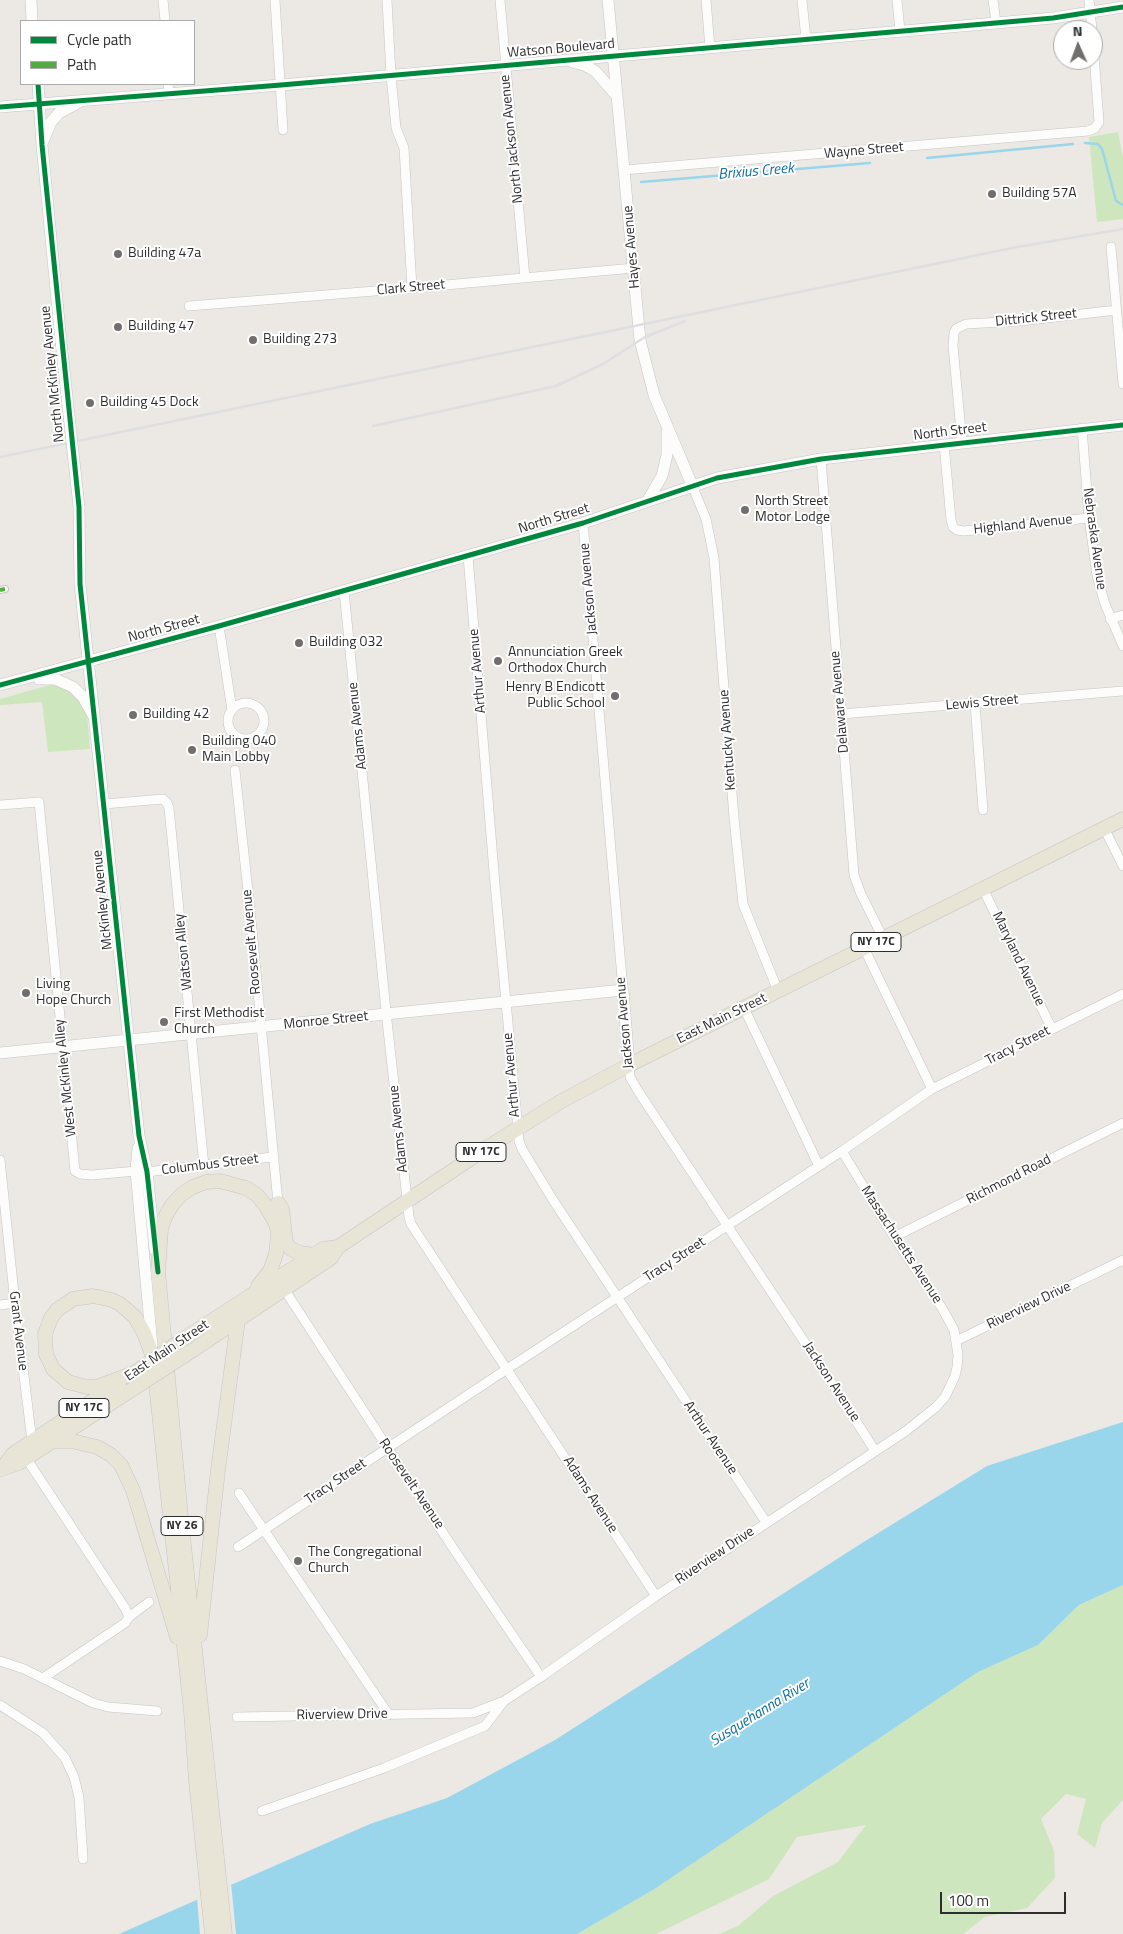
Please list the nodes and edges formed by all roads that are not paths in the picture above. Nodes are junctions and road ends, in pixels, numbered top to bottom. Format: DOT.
graph roads {
  1 [pos="31,0"];
  2 [pos="163,0"];
  3 [pos="275,0"];
  4 [pos="387,0"];
  5 [pos="500,0"];
  6 [pos="608,0"];
  7 [pos="706,0"];
  8 [pos="802,0"];
  9 [pos="897,0"];
  10 [pos="993,0"];
  11 [pos="1089,0"];
  12 [pos="1123,7"];
  13 [pos="1090,13"];
  14 [pos="32,20"];
  15 [pos="165,20"];
  16 [pos="1091,20"];
  17 [pos="996,23"];
  18 [pos="900,31"];
  19 [pos="806,39"];
  20 [pos="710,48"];
  21 [pos="613,55"];
  22 [pos="566,60"];
  23 [pos="505,66"];
  24 [pos="1095,70"];
  25 [pos="391,76"];
  26 [pos="38,85"];
  27 [pos="281,85"];
  28 [pos="169,89"];
  29 [pos="617,96"];
  30 [pos="83,101"];
  31 [pos="39,104"];
  32 [pos="0,107"];
  33 [pos="283,130"];
  34 [pos="42,145"];
  35 [pos="624,170"];
  36 [pos="1111,247"];
  37 [pos="634,268"];
  38 [pos="525,278"];
  39 [pos="412,288"];
  40 [pos="189,306"];
  41 [pos="1116,310"];
  42 [pos="1123,384"];
  43 [pos="666,424"];
  44 [pos="1123,424"];
  45 [pos="1082,428"];
  46 [pos="962,442"];
  47 [pos="944,444"];
  48 [pos="821,459"];
  49 [pos="692,485"];
  50 [pos="648,500"];
  51 [pos="1089,518"];
  52 [pos="583,523"];
  53 [pos="468,556"];
  54 [pos="344,591"];
  55 [pos="1123,616"];
  56 [pos="1110,619"];
  57 [pos="219,626"];
  58 [pos="1123,646"];
  59 [pos="90,662"];
  60 [pos="24,679"];
  61 [pos="0,685"];
  62 [pos="1123,691"];
  63 [pos="975,704"];
  64 [pos="232,710"];
  65 [pos="841,714"];
  66 [pos="96,719"];
  67 [pos="235,770"];
  68 [pos="104,804"];
  69 [pos="0,805"];
  70 [pos="983,810"];
  71 [pos="1123,819"];
  72 [pos="1104,828"];
  73 [pos="1123,866"];
  74 [pos="983,889"];
  75 [pos="883,938"];
  76 [pos="864,948"];
  77 [pos="623,990"];
  78 [pos="778,991"];
  79 [pos="1123,994"];
  80 [pos="506,1002"];
  81 [pos="744,1008"];
  82 [pos="387,1014"];
  83 [pos="260,1028"];
  84 [pos="1052,1029"];
  85 [pos="192,1034"];
  86 [pos="128,1040"];
  87 [pos="62,1046"];
  88 [pos="0,1053"];
  89 [pos="629,1065"];
  90 [pos="932,1089"];
  91 [pos="1123,1123"];
  92 [pos="517,1129"];
  93 [pos="842,1151"];
  94 [pos="272,1157"];
  95 [pos="0,1160"];
  96 [pos="204,1166"];
  97 [pos="819,1166"];
  98 [pos="142,1171"];
  99 [pos="406,1202"];
  100 [pos="278,1203"];
  101 [pos="276,1224"];
  102 [pos="728,1225"];
  103 [pos="894,1237"];
  104 [pos="338,1247"];
  105 [pos="314,1255"];
  106 [pos="1123,1260"];
  107 [pos="158,1272"];
  108 [pos="284,1290"];
  109 [pos="251,1295"];
  110 [pos="618,1297"];
  111 [pos="15,1303"];
  112 [pos="0,1305"];
  113 [pos="238,1320"];
  114 [pos="956,1341"];
  115 [pos="190,1343"];
  116 [pos="153,1357"];
  117 [pos="507,1369"];
  118 [pos="135,1380"];
  119 [pos="32,1441"];
  120 [pos="53,1441"];
  121 [pos="387,1448"];
  122 [pos="875,1451"];
  123 [pos="26,1458"];
  124 [pos="2,1468"];
  125 [pos="239,1493"];
  126 [pos="766,1522"];
  127 [pos="264,1530"];
  128 [pos="238,1547"];
  129 [pos="656,1596"];
  130 [pos="149,1602"];
  131 [pos="129,1617"];
  132 [pos="0,1661"];
  133 [pos="186,1663"];
  134 [pos="541,1677"];
  135 [pos="43,1678"];
  136 [pos="199,1678"];
  137 [pos="504,1701"];
  138 [pos="0,1705"];
  139 [pos="157,1711"];
  140 [pos="389,1715"];
  141 [pos="237,1717"];
  142 [pos="203,1781"];
  143 [pos="262,1811"];
  144 [pos="82,1859"];
  145 [pos="212,1934"];
  146 [pos="225,1934"];
  1 -- 14 [label="street"];
  2 -- 15 [label="street"];
  3 -- 27 [label="street"];
  4 -- 25 [label="street"];
  5 -- 23 [label="street, North Jackson Avenue"];
  6 -- 21 [label="street, Hayes Avenue"];
  7 -- 20 [label="street"];
  8 -- 19 [label="street"];
  9 -- 18 [label="street"];
  10 -- 17 [label="street"];
  11 -- 13 [label="street"];
  12 -- 13 [label="street, Watson Boulevard"];
  13 -- 16 [label="street"];
  13 -- 17 [label="street, Watson Boulevard"];
  17 -- 18 [label="street, Watson Boulevard"];
  18 -- 19 [label="street, Watson Boulevard"];
  19 -- 20 [label="street, Watson Boulevard"];
  20 -- 21 [label="street, Watson Boulevard"];
  21 -- 22 [label="street, Watson Boulevard"];
  21 -- 29 [label="street, Hayes Avenue"];
  22 -- 23 [label="street, Watson Boulevard"];
  22 -- 29 [label="street"];
  23 -- 25 [label="street, Watson Boulevard"];
  23 -- 38 [label="street, North Jackson Avenue"];
  24 -- 35 [label="street, Wayne Street"];
  25 -- 27 [label="street, Watson Boulevard"];
  25 -- 39 [label="street"];
  26 -- 31 [label="street, North McKinley Avenue"];
  27 -- 28 [label="street, Watson Boulevard"];
  27 -- 33 [label="street"];
  28 -- 30 [label="street, Watson Boulevard"];
  29 -- 35 [label="street, Hayes Avenue"];
  30 -- 31 [label="street, Watson Boulevard"];
  30 -- 34 [label="street"];
  31 -- 32 [label="street, Watson Boulevard"];
  31 -- 34 [label="street, North McKinley Avenue"];
  34 -- 59 [label="street, North McKinley Avenue, bridge"];
  35 -- 37 [label="street, Hayes Avenue"];
  36 -- 41 [label="street"];
  37 -- 38 [label="street, Clark Street"];
  37 -- 43 [label="street, Hayes Avenue"];
  38 -- 39 [label="street, Clark Street"];
  39 -- 40 [label="street, Clark Street"];
  41 -- 42 [label="street"];
  41 -- 46 [label="street, Dittrick Street"];
  43 -- 49 [label="street, Hayes Avenue"];
  43 -- 50 [label="street"];
  44 -- 45 [label="street, North Street"];
  45 -- 46 [label="street, North Street"];
  45 -- 51 [label="street, Nebraska Avenue"];
  46 -- 47 [label="street, North Street"];
  47 -- 48 [label="street, North Street"];
  47 -- 51 [label="street, Highland Avenue"];
  48 -- 49 [label="street, North Street"];
  48 -- 65 [label="street, Delaware Avenue"];
  49 -- 50 [label="street, North Street"];
  49 -- 78 [label="street, Kentucky Avenue"];
  50 -- 52 [label="street, North Street"];
  51 -- 56 [label="street, Nebraska Avenue"];
  52 -- 53 [label="street, North Street"];
  52 -- 77 [label="street, Jackson Avenue"];
  53 -- 54 [label="street, North Street"];
  53 -- 80 [label="street, Arthur Avenue"];
  54 -- 57 [label="street, North Street"];
  54 -- 82 [label="street, Adams Avenue"];
  55 -- 56 [label="street"];
  56 -- 58 [label="street, Nebraska Avenue"];
  57 -- 59 [label="street, North Street"];
  57 -- 64 [label="street"];
  59 -- 60 [label="street, North Street"];
  59 -- 66 [label="street, McKinley Avenue"];
  60 -- 61 [label="street, North Street"];
  60 -- 66 [label="street"];
  62 -- 63 [label="street, Lewis Street"];
  63 -- 65 [label="street, Lewis Street"];
  63 -- 70 [label="street"];
  64 -- 64 [label="street"];
  65 -- 75 [label="street, Delaware Avenue"];
  66 -- 68 [label="street, McKinley Avenue"];
  67 -- 83 [label="street, Roosevelt Avenue"];
  68 -- 85 [label="street, Watson Alley"];
  68 -- 86 [label="street, McKinley Avenue"];
  69 -- 87 [label="street, West McKinley Alley"];
  71 -- 72 [label="main road, East Main Street / NY 17C"];
  72 -- 73 [label="street"];
  72 -- 74 [label="main road, East Main Street / NY 17C"];
  74 -- 75 [label="main road, East Main Street / NY 17C"];
  74 -- 84 [label="street, Maryland Avenue"];
  75 -- 76 [label="main road, East Main Street / NY 17C"];
  76 -- 78 [label="main road, East Main Street / NY 17C"];
  76 -- 90 [label="street"];
  77 -- 80 [label="street, Monroe Street"];
  77 -- 89 [label="street, Jackson Avenue"];
  78 -- 81 [label="main road, East Main Street / NY 17C"];
  79 -- 84 [label="street, Tracy Street"];
  80 -- 82 [label="street, Monroe Street"];
  80 -- 92 [label="street, Arthur Avenue"];
  81 -- 89 [label="main road, East Main Street / NY 17C"];
  81 -- 97 [label="street"];
  82 -- 83 [label="street, Monroe Street"];
  82 -- 99 [label="street, Adams Avenue"];
  83 -- 85 [label="street, Monroe Street"];
  83 -- 94 [label="street, Roosevelt Avenue"];
  84 -- 90 [label="street, Tracy Street"];
  85 -- 86 [label="street, Monroe Street"];
  85 -- 96 [label="street, Watson Alley"];
  86 -- 87 [label="street, Monroe Street"];
  86 -- 98 [label="street, McKinley Avenue"];
  87 -- 88 [label="street, Monroe Street"];
  87 -- 98 [label="street, West McKinley Alley"];
  89 -- 92 [label="main road, East Main Street / NY 17C"];
  89 -- 102 [label="street, Jackson Avenue"];
  90 -- 93 [label="street, Tracy Street"];
  91 -- 103 [label="street, Richmond Road"];
  92 -- 99 [label="main road, East Main Street / NY 17C"];
  92 -- 110 [label="street, Arthur Avenue"];
  93 -- 97 [label="street, Tracy Street"];
  93 -- 103 [label="street, Massachusetts Avenue"];
  94 -- 96 [label="street, Columbus Street"];
  94 -- 100 [label="street, Roosevelt Avenue"];
  95 -- 111 [label="street, Grant Avenue"];
  96 -- 98 [label="street, Columbus Street"];
  97 -- 102 [label="street, Tracy Street"];
  98 -- 107 [label="street, McKinley Avenue"];
  98 -- 116 [label="street, McKinley Avenue"];
  99 -- 104 [label="main road, East Main Street / NY 17C"];
  99 -- 117 [label="street, Adams Avenue"];
  100 -- 101 [label="main road"];
  100 -- 105 [label="main road"];
  101 -- 107 [label="main road, NY 26"];
  101 -- 109 [label="main road, NY 26"];
  102 -- 110 [label="street, Tracy Street"];
  102 -- 122 [label="street, Jackson Avenue"];
  103 -- 114 [label="street, Massachusetts Avenue"];
  104 -- 105 [label="main road, East Main Street / NY 17C"];
  104 -- 108 [label="main road, East Main Street / NY 17C"];
  105 -- 109 [label="main road, East Main Street / NY 17C"];
  106 -- 114 [label="street, Riverview Drive"];
  107 -- 136 [label="main road, NY 26"];
  108 -- 113 [label="main road, East Main Street / NY 17C"];
  108 -- 121 [label="street, Roosevelt Avenue"];
  109 -- 115 [label="main road, East Main Street / NY 17C"];
  110 -- 117 [label="street, Tracy Street"];
  110 -- 126 [label="street, Arthur Avenue"];
  111 -- 112 [label="street"];
  111 -- 119 [label="street, Grant Avenue"];
  113 -- 115 [label="main road, East Main Street / NY 17C"];
  113 -- 136 [label="main road"];
  114 -- 122 [label="street, Riverview Drive"];
  115 -- 118 [label="main road, East Main Street / NY 17C, bridge"];
  116 -- 118 [label="main road"];
  116 -- 133 [label="main road"];
  117 -- 121 [label="street, Tracy Street"];
  117 -- 129 [label="street, Adams Avenue"];
  118 -- 119 [label="main road, East Main Street / NY 17C"];
  118 -- 120 [label="main road, East Main Street / NY 17C"];
  119 -- 124 [label="main road, East Main Street / NY 17C"];
  120 -- 123 [label="main road, East Main Street / NY 17C"];
  120 -- 133 [label="main road, NY 26"];
  121 -- 127 [label="street, Tracy Street"];
  121 -- 134 [label="street, Roosevelt Avenue"];
  122 -- 126 [label="street, Riverview Drive"];
  123 -- 124 [label="main road, East Main Street / NY 17C"];
  123 -- 131 [label="street"];
  125 -- 127 [label="street"];
  126 -- 129 [label="street, Riverview Drive"];
  127 -- 128 [label="street, Tracy Street"];
  127 -- 140 [label="street"];
  129 -- 134 [label="street, Riverview Drive"];
  130 -- 131 [label="street"];
  131 -- 135 [label="street"];
  132 -- 135 [label="street"];
  133 -- 142 [label="main road, NY 26"];
  134 -- 137 [label="street, Riverview Drive"];
  135 -- 139 [label="street"];
  136 -- 142 [label="main road, NY 26"];
  137 -- 140 [label="street, Riverview Drive"];
  137 -- 143 [label="street"];
  138 -- 144 [label="street"];
  140 -- 141 [label="street, Riverview Drive"];
  142 -- 145 [label="main road, NY 26"];
  142 -- 146 [label="main road, NY 26"];
}
